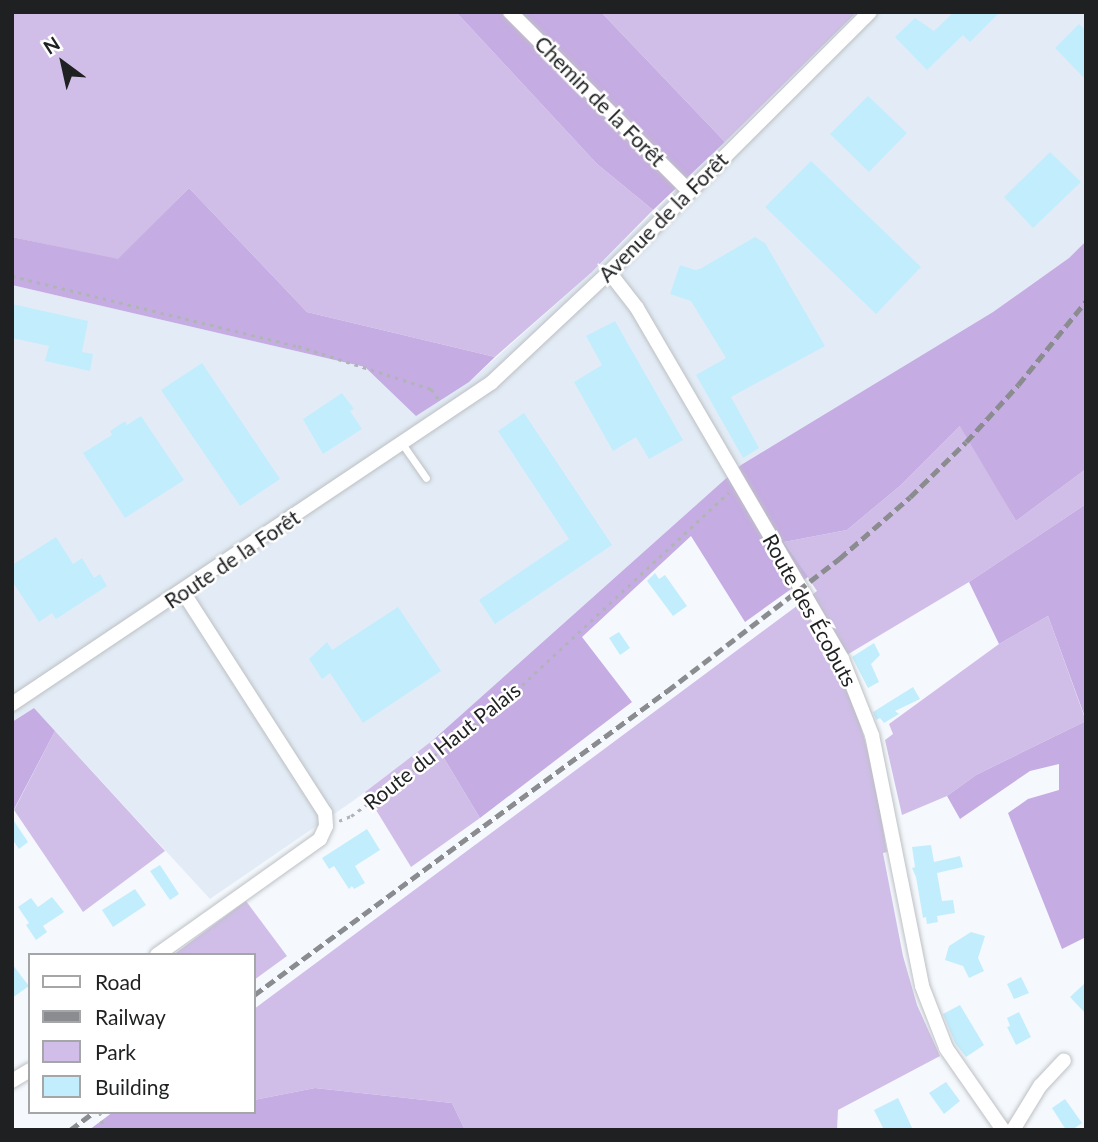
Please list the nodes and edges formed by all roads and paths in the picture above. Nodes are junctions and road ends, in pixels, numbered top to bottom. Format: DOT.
graph roads {
  1 [pos="510,12"];
  2 [pos="870,12"];
  3 [pos="689,191"];
  4 [pos="609,272"];
  5 [pos="12,276"];
  6 [pos="450,414"];
  7 [pos="403,445"];
  8 [pos="426,478"];
  9 [pos="739,483"];
  10 [pos="183,592"];
  11 [pos="12,704"];
  12 [pos="326,826"];
  13 [pos="160,953"];
  14 [pos="1064,1060"];
  15 [pos="28,1071"];
  16 [pos="12,1081"];
  17 [pos="1003,1130"];
  18 [pos="1013,1130"];
  1 -- 3 [label="street, Chemin de la Forêt"];
  2 -- 3 [label="street, Avenue de la Forêt"];
  3 -- 4 [label="street, Avenue de la Forêt"];
  4 -- 6 [label="street, Avenue de la Forêt"];
  4 -- 9 [label="street, Route des Écobuts"];
  5 -- 6 [label="path"];
  6 -- 7 [label="street, Route de la Forêt"];
  7 -- 8 [label="lane"];
  7 -- 10 [label="street, Route de la Forêt"];
  9 -- 12 [label="path, Route du Haut Palais"];
  9 -- 17 [label="street, Route des Écobuts"];
  10 -- 11 [label="street, Route de la Forêt"];
  10 -- 12 [label="street"];
  12 -- 13 [label="street"];
  14 -- 18 [label="street"];
  15 -- 16 [label="street"];
}
